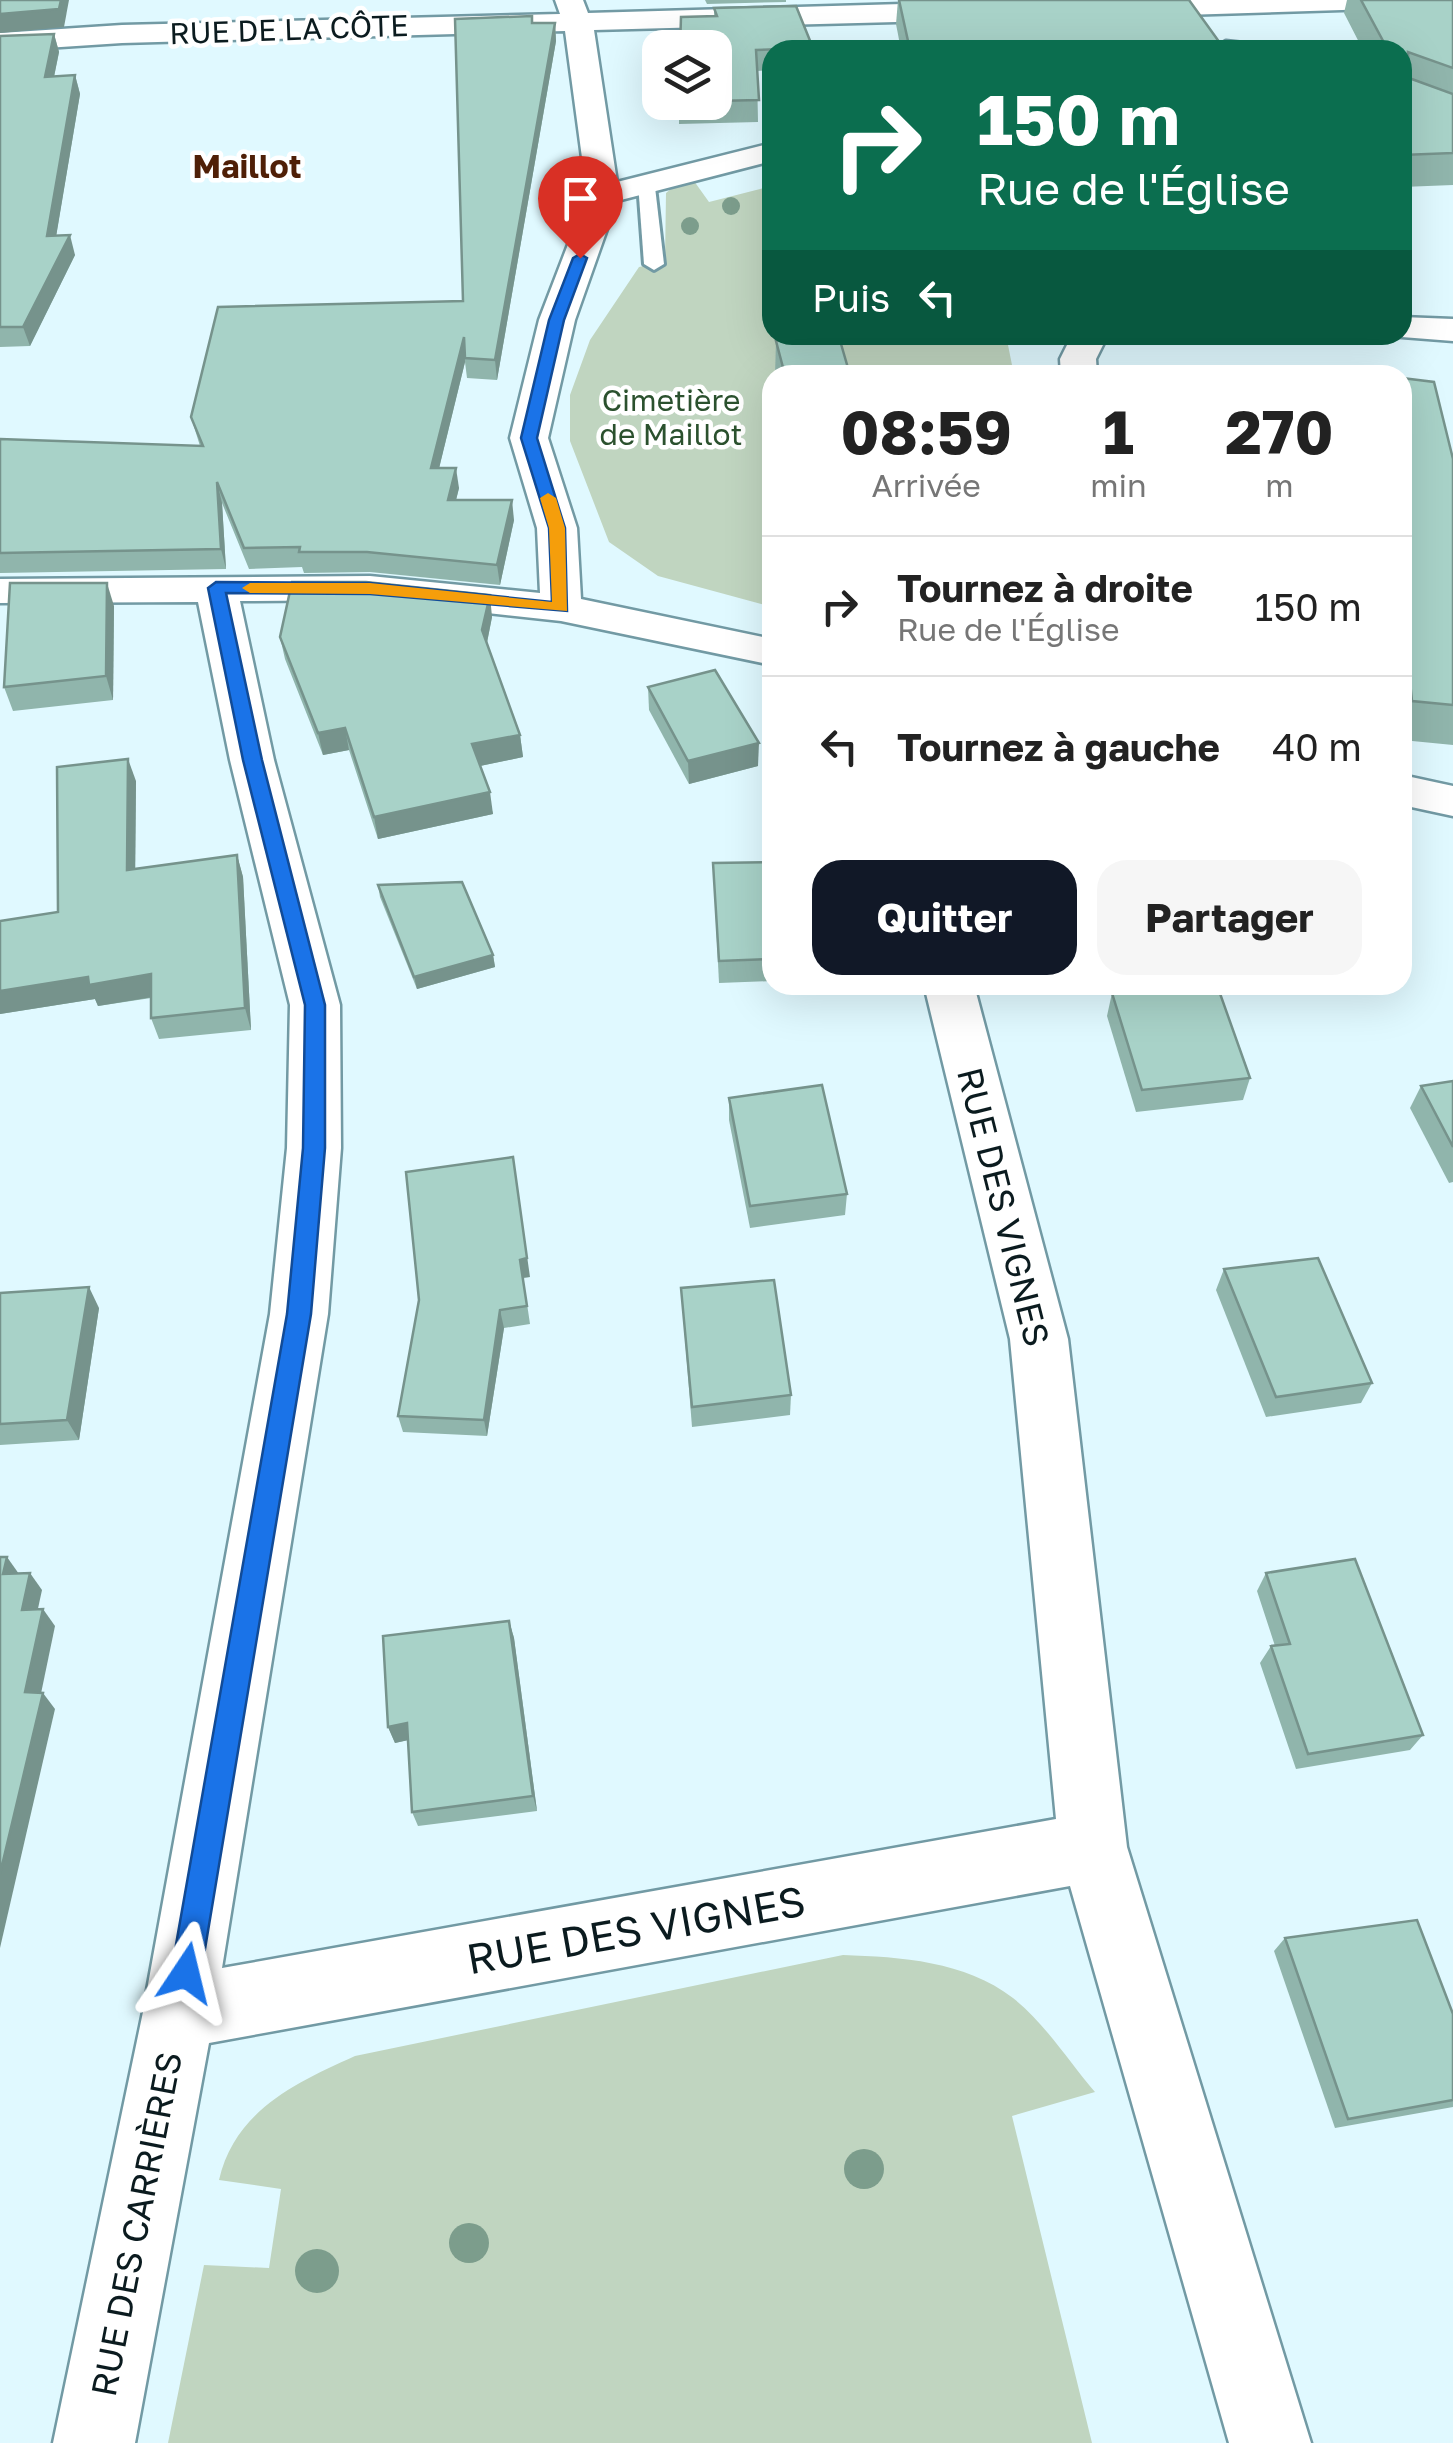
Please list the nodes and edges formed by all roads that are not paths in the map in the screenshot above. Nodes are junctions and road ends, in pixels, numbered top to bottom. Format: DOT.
graph roads {
  1 [pos="1406,0"];
  2 [pos="1286,2"];
  3 [pos="1210,6"];
  4 [pos="1093,8"];
  5 [pos="996,10"];
  6 [pos="573,11"];
  7 [pos="1228,40"];
  8 [pos="0,42"];
  9 [pos="762,155"];
  10 [pos="645,187"];
  11 [pos="603,195"];
  12 [pos="654,264"];
  13 [pos="1412,328"];
  14 [pos="1453,330"];
  15 [pos="216,588"];
  16 [pos="0,591"];
  17 [pos="561,608"];
  18 [pos="762,650"];
  19 [pos="1412,792"];
  20 [pos="1453,801"];
  21 [pos="952,995"];
  22 [pos="1093,1847"];
  23 [pos="179,2012"];
  24 [pos="94,2443"];
  25 [pos="1270,2443"];
  1 -- 2 [label="street"];
  2 -- 3 [label="street"];
  3 -- 4 [label="street"];
  3 -- 7 [label="street"];
  5 -- 6 [label="street, RUE DE LA CÔTE"];
  6 -- 8 [label="street, RUE DE LA CÔTE"];
  6 -- 11 [label="street"];
  9 -- 10 [label="street"];
  10 -- 11 [label="street"];
  10 -- 12 [label="lane"];
  11 -- 17 [label="street"];
  13 -- 14 [label="street"];
  15 -- 16 [label="street"];
  15 -- 17 [label="street"];
  15 -- 23 [label="street, RUE DES CARRIÈRES"];
  17 -- 18 [label="street"];
  19 -- 20 [label="street"];
  21 -- 22 [label="street, RUE DES VIGNES"];
  22 -- 23 [label="street, RUE DES VIGNES"];
  22 -- 25 [label="street, RUE DES VIGNES"];
  23 -- 24 [label="street, RUE DES CARRIÈRES"];
}
